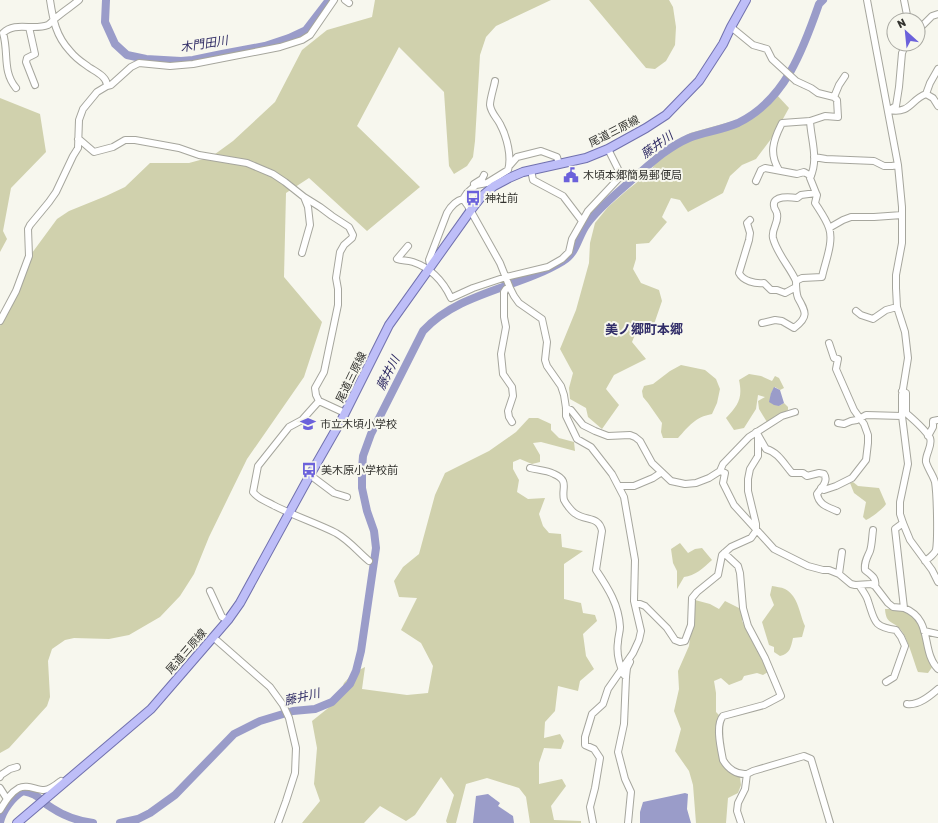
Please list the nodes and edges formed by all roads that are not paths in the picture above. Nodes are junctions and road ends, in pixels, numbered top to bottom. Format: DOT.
graph roads {
  1 [pos="50,0"];
  2 [pos="79,0"];
  3 [pos="334,0"];
  4 [pos="746,0"];
  5 [pos="867,0"];
  6 [pos="904,0"];
  7 [pos="906,12"];
  8 [pos="938,14"];
  9 [pos="53,20"];
  10 [pos="926,22"];
  11 [pos="29,27"];
  12 [pos="731,27"];
  13 [pos="2,34"];
  14 [pos="902,52"];
  15 [pos="938,69"];
  16 [pos="845,76"];
  17 [pos="495,81"];
  18 [pos="35,85"];
  19 [pos="106,86"];
  20 [pos="16,88"];
  21 [pos="926,94"];
  22 [pos="834,97"];
  23 [pos="938,106"];
  24 [pos="896,109"];
  25 [pos="889,110"];
  26 [pos="810,121"];
  27 [pos="78,140"];
  28 [pos="608,149"];
  29 [pos="814,157"];
  30 [pos="560,164"];
  31 [pos="510,165"];
  32 [pos="898,165"];
  33 [pos="531,170"];
  34 [pos="779,170"];
  35 [pos="484,175"];
  36 [pos="811,176"];
  37 [pos="756,181"];
  38 [pos="816,193"];
  39 [pos="304,197"];
  40 [pos="463,199"];
  41 [pos="470,210"];
  42 [pos="902,215"];
  43 [pos="750,220"];
  44 [pos="582,221"];
  45 [pos="829,228"];
  46 [pos="408,246"];
  47 [pos="302,253"];
  48 [pos="429,267"];
  49 [pos="506,277"];
  50 [pos="796,284"];
  51 [pos="510,288"];
  52 [pos="897,307"];
  53 [pos="856,311"];
  54 [pos="0,321"];
  55 [pos="762,323"];
  56 [pos="830,343"];
  57 [pos="902,391"];
  58 [pos="319,402"];
  59 [pos="566,408"];
  60 [pos="795,412"];
  61 [pos="345,413"];
  62 [pos="902,416"];
  63 [pos="860,418"];
  64 [pos="938,420"];
  65 [pos="512,422"];
  66 [pos="838,424"];
  67 [pos="757,434"];
  68 [pos="928,436"];
  69 [pos="652,463"];
  70 [pos="530,468"];
  71 [pos="720,471"];
  72 [pos="659,474"];
  73 [pos="310,475"];
  74 [pos="672,481"];
  75 [pos="618,486"];
  76 [pos="821,488"];
  77 [pos="347,497"];
  78 [pos="838,511"];
  79 [pos="289,513"];
  80 [pos="938,515"];
  81 [pos="903,524"];
  82 [pos="873,530"];
  83 [pos="756,531"];
  84 [pos="937,540"];
  85 [pos="842,552"];
  86 [pos="724,553"];
  87 [pos="368,561"];
  88 [pos="925,561"];
  89 [pos="839,574"];
  90 [pos="938,582"];
  91 [pos="859,585"];
  92 [pos="875,586"];
  93 [pos="210,590"];
  94 [pos="636,604"];
  95 [pos="904,608"];
  96 [pos="228,620"];
  97 [pos="924,630"];
  98 [pos="938,634"];
  99 [pos="213,637"];
  100 [pos="631,657"];
  101 [pos="938,669"];
  102 [pos="621,670"];
  103 [pos="626,677"];
  104 [pos="886,682"];
  105 [pos="937,692"];
  106 [pos="907,704"];
  107 [pos="96,756"];
  108 [pos="17,767"];
  109 [pos="747,774"];
  110 [pos="0,777"];
  111 [pos="0,788"];
  112 [pos="7,799"];
  113 [pos="0,810"];
  114 [pos="17,823"];
  115 [pos="278,823"];
  116 [pos="593,823"];
  117 [pos="628,823"];
  118 [pos="741,823"];
  119 [pos="830,823"];
  1 -- 9 [label="street"];
  2 -- 9 [label="street"];
  3 -- 19 [label="street"];
  4 -- 12 [label="main road, 尾道三原線"];
  5 -- 25 [label="street"];
  6 -- 7 [label="street"];
  8 -- 10 [label="street"];
  9 -- 11 [label="street"];
  9 -- 19 [label="street"];
  11 -- 13 [label="street"];
  11 -- 18 [label="street"];
  12 -- 22 [label="street"];
  12 -- 28 [label="main road, 尾道三原線"];
  13 -- 20 [label="street"];
  14 -- 24 [label="street"];
  15 -- 21 [label="street"];
  16 -- 22 [label="street"];
  17 -- 31 [label="street"];
  19 -- 27 [label="street"];
  21 -- 23 [label="street"];
  21 -- 24 [label="street"];
  22 -- 26 [label="street"];
  24 -- 25 [label="street"];
  25 -- 32 [label="street"];
  26 -- 29 [label="street"];
  26 -- 34 [label="street"];
  27 -- 39 [label="street"];
  27 -- 54 [label="street"];
  28 -- 30 [label="main road, 尾道三原線"];
  28 -- 44 [label="street"];
  29 -- 32 [label="street"];
  29 -- 36 [label="street"];
  30 -- 31 [label="street"];
  30 -- 33 [label="main road, 尾道三原線"];
  31 -- 40 [label="street"];
  32 -- 42 [label="street"];
  33 -- 41 [label="main road, 尾道三原線"];
  33 -- 44 [label="street"];
  34 -- 36 [label="street"];
  34 -- 37 [label="street"];
  35 -- 40 [label="street"];
  36 -- 38 [label="street"];
  38 -- 45 [label="street"];
  38 -- 50 [label="street"];
  39 -- 47 [label="street"];
  39 -- 58 [label="street"];
  40 -- 41 [label="street"];
  40 -- 48 [label="street"];
  41 -- 48 [label="main road, 尾道三原線"];
  41 -- 49 [label="street"];
  42 -- 45 [label="street"];
  42 -- 52 [label="street"];
  43 -- 50 [label="street"];
  44 -- 49 [label="street"];
  45 -- 50 [label="street"];
  46 -- 48 [label="street"];
  48 -- 49 [label="street"];
  48 -- 61 [label="main road, 尾道三原線"];
  49 -- 51 [label="street"];
  50 -- 55 [label="street"];
  51 -- 59 [label="street"];
  51 -- 65 [label="street"];
  52 -- 53 [label="street"];
  52 -- 57 [label="street"];
  56 -- 63 [label="street"];
  57 -- 62 [label="street"];
  57 -- 68 [label="street"];
  58 -- 61 [label="street"];
  58 -- 79 [label="street"];
  59 -- 69 [label="street"];
  59 -- 75 [label="street"];
  60 -- 67 [label="street"];
  61 -- 73 [label="main road, 尾道三原線"];
  62 -- 63 [label="street"];
  62 -- 81 [label="street"];
  63 -- 66 [label="street"];
  63 -- 76 [label="street"];
  64 -- 68 [label="street"];
  67 -- 71 [label="street"];
  67 -- 76 [label="street"];
  67 -- 83 [label="street"];
  68 -- 80 [label="street"];
  69 -- 72 [label="street"];
  69 -- 74 [label="street"];
  70 -- 102 [label="street"];
  71 -- 74 [label="street"];
  71 -- 83 [label="street"];
  72 -- 74 [label="street"];
  72 -- 75 [label="street"];
  73 -- 77 [label="street"];
  73 -- 79 [label="main road, 尾道三原線"];
  75 -- 94 [label="street"];
  76 -- 78 [label="street"];
  79 -- 87 [label="street"];
  79 -- 96 [label="main road, 尾道三原線"];
  80 -- 84 [label="street"];
  81 -- 88 [label="street"];
  81 -- 95 [label="street"];
  82 -- 92 [label="street"];
  83 -- 86 [label="street"];
  83 -- 89 [label="street"];
  84 -- 88 [label="street"];
  85 -- 89 [label="street"];
  86 -- 94 [label="street"];
  86 -- 109 [label="street"];
  88 -- 90 [label="street"];
  89 -- 91 [label="street"];
  91 -- 92 [label="street"];
  91 -- 104 [label="street"];
  92 -- 95 [label="street"];
  93 -- 96 [label="street"];
  94 -- 100 [label="street"];
  95 -- 97 [label="street"];
  96 -- 99 [label="main road, 尾道三原線"];
  97 -- 98 [label="street"];
  97 -- 101 [label="street"];
  99 -- 107 [label="main road, 尾道三原線"];
  99 -- 115 [label="street"];
  100 -- 102 [label="street"];
  100 -- 103 [label="street"];
  102 -- 103 [label="street"];
  102 -- 116 [label="street"];
  103 -- 117 [label="street"];
  105 -- 106 [label="street"];
  107 -- 112 [label="street"];
  107 -- 114 [label="main road, 尾道三原線"];
  108 -- 110 [label="street"];
  109 -- 118 [label="street"];
  109 -- 119 [label="street"];
  111 -- 112 [label="street"];
  112 -- 113 [label="street"];
}
